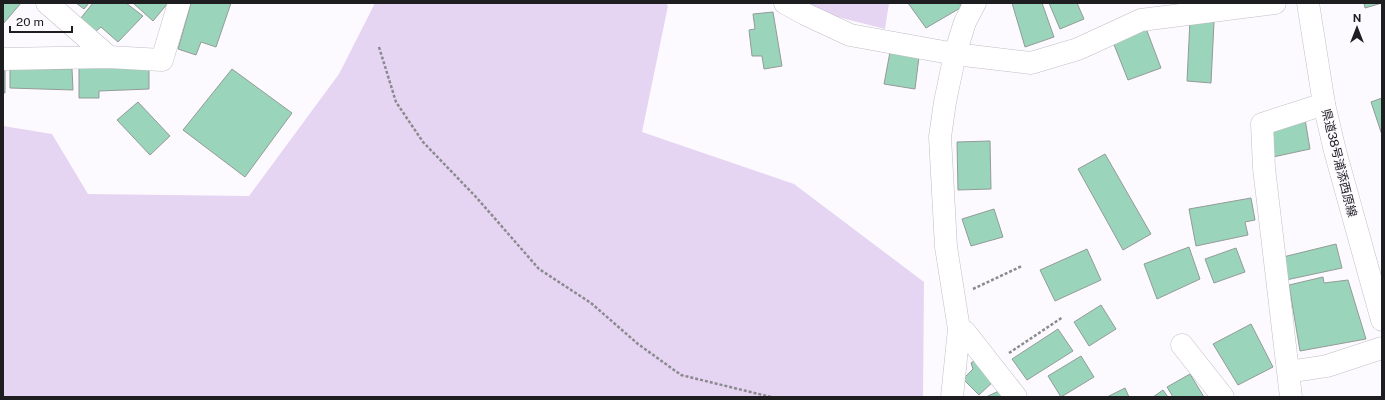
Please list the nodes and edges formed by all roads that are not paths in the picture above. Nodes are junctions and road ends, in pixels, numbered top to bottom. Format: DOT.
graph roads {
  1 [pos="47,3"];
  2 [pos="179,3"];
  3 [pos="785,3"];
  4 [pos="975,3"];
  5 [pos="1275,3"];
  6 [pos="1308,3"];
  7 [pos="955,54"];
  8 [pos="109,57"];
  9 [pos="3,59"];
  10 [pos="1324,104"];
  11 [pos="1382,320"];
  12 [pos="959,329"];
  13 [pos="1182,345"];
  14 [pos="1382,348"];
  15 [pos="1288,372"];
  16 [pos="952,397"];
  17 [pos="1016,397"];
  18 [pos="1222,397"];
  19 [pos="1292,397"];
  1 -- 8 [label="street"];
  2 -- 8 [label="street"];
  3 -- 7 [label="street"];
  4 -- 7 [label="street"];
  5 -- 7 [label="street"];
  6 -- 10 [label="street, 県道38号浦添西原線"];
  7 -- 12 [label="street"];
  8 -- 9 [label="street"];
  10 -- 11 [label="street, 県道38号浦添西原線"];
  10 -- 15 [label="street"];
  12 -- 16 [label="street"];
  12 -- 17 [label="street"];
  13 -- 18 [label="street"];
  14 -- 15 [label="street"];
  15 -- 19 [label="street"];
}
